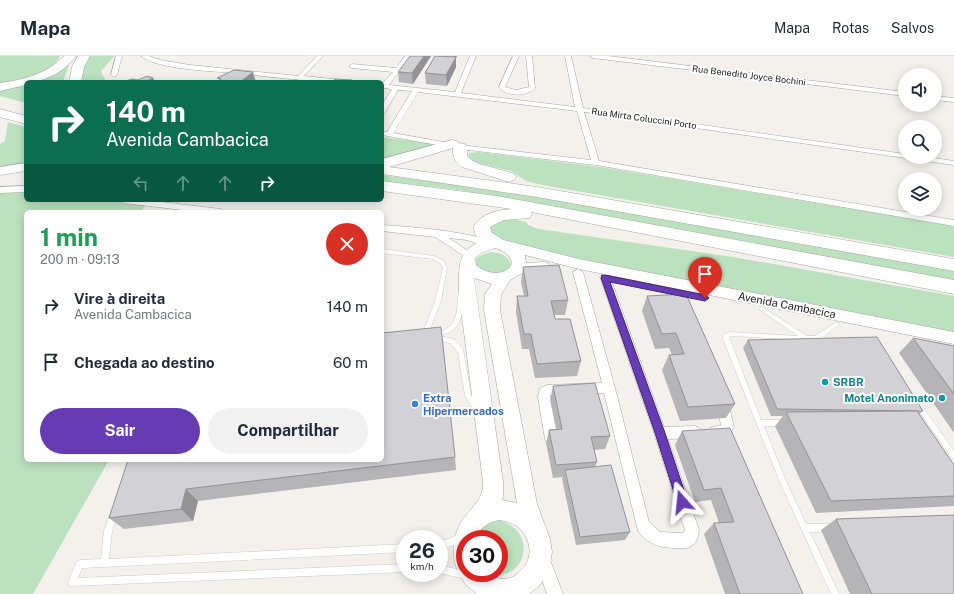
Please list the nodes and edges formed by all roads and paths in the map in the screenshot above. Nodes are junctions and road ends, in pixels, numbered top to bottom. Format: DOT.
graph roads {
  1 [pos="70,56"];
  2 [pos="84,56"];
  3 [pos="119,56"];
  4 [pos="144,56"];
  5 [pos="320,56"];
  6 [pos="408,56"];
  7 [pos="472,56"];
  8 [pos="516,56"];
  9 [pos="529,56"];
  10 [pos="568,56"];
  11 [pos="593,56"];
  12 [pos="513,63"];
  13 [pos="530,65"];
  14 [pos="352,66"];
  15 [pos="397,70"];
  16 [pos="114,75"];
  17 [pos="299,78"];
  18 [pos="30,80"];
  19 [pos="75,80"];
  20 [pos="320,80"];
  21 [pos="24,82"];
  22 [pos="384,86"];
  23 [pos="0,87"];
  24 [pos="397,88"];
  25 [pos="416,90"];
  26 [pos="458,93"];
  27 [pos="520,93"];
  28 [pos="898,93"];
  29 [pos="942,99"];
  30 [pos="954,100"];
  31 [pos="0,101"];
  32 [pos="516,101"];
  33 [pos="24,107"];
  34 [pos="384,107"];
  35 [pos="580,109"];
  36 [pos="0,113"];
  37 [pos="24,119"];
  38 [pos="385,134"];
  39 [pos="456,146"];
  40 [pos="898,155"];
  41 [pos="942,161"];
  42 [pos="596,163"];
  43 [pos="954,163"];
  44 [pos="384,164"];
  45 [pos="24,167"];
  46 [pos="384,170"];
  47 [pos="0,171"];
  48 [pos="384,186"];
  49 [pos="24,189"];
  50 [pos="0,190"];
  51 [pos="537,192"];
  52 [pos="136,202"];
  53 [pos="184,210"];
  54 [pos="954,223"];
  55 [pos="384,228"];
  56 [pos="437,234"];
  57 [pos="495,244"];
  58 [pos="754,250"];
  59 [pos="384,251"];
  60 [pos="468,264"];
  61 [pos="954,266"];
  62 [pos="578,272"];
  63 [pos="512,273"];
  64 [pos="605,278"];
  65 [pos="954,287"];
  66 [pos="762,309"];
  67 [pos="837,324"];
  68 [pos="424,337"];
  69 [pos="433,337"];
  70 [pos="417,338"];
  71 [pos="806,338"];
  72 [pos="816,338"];
  73 [pos="954,338"];
  74 [pos="828,339"];
  75 [pos="954,349"];
  76 [pos="609,388"];
  77 [pos="913,397"];
  78 [pos="721,398"];
  79 [pos="791,422"];
  80 [pos="922,422"];
  81 [pos="930,422"];
  82 [pos="760,423"];
  83 [pos="486,425"];
  84 [pos="660,433"];
  85 [pos="552,439"];
  86 [pos="954,456"];
  87 [pos="115,510"];
  88 [pos="480,516"];
  89 [pos="805,528"];
  90 [pos="836,528"];
  91 [pos="468,530"];
  92 [pos="540,547"];
  93 [pos="396,548"];
  94 [pos="105,562"];
  95 [pos="396,568"];
  96 [pos="481,582"];
  97 [pos="506,592"];
  98 [pos="555,594"];
  99 [pos="835,594"];
  1 -- 18 [label="highway"];
  2 -- 19 [label="highway"];
  3 -- 16 [label="street"];
  4 -- 17 [label="street"];
  5 -- 17 [label="street"];
  6 -- 15 [label="street"];
  7 -- 26 [label="street"];
  8 -- 12 [label="street"];
  9 -- 13 [label="street"];
  10 -- 35 [label="street"];
  11 -- 28 [label="street, Rua Benedito Joyce Bochini"];
  12 -- 13 [label="street"];
  12 -- 27 [label="street"];
  13 -- 27 [label="street"];
  14 -- 15 [label="street"];
  15 -- 22 [label="street"];
  17 -- 20 [label="street"];
  21 -- 23 [label="highway"];
  22 -- 24 [label="street, Rua Mirta Coluccini Porto"];
  24 -- 25 [label="street, Rua Mirta Coluccini Porto"];
  24 -- 34 [label="street"];
  25 -- 26 [label="street, Rua Mirta Coluccini Porto"];
  25 -- 38 [label="street"];
  26 -- 32 [label="street, Rua Mirta Coluccini Porto"];
  27 -- 32 [label="street"];
  29 -- 30 [label="street"];
  31 -- 33 [label="highway"];
  32 -- 35 [label="street, Rua Mirta Coluccini Porto"];
  35 -- 40 [label="street, Rua Mirta Coluccini Porto"];
  35 -- 42 [label="street"];
  36 -- 37 [label="highway"];
  38 -- 39 [label="street"];
  39 -- 42 [label="street"];
  39 -- 44 [label="highway"];
  39 -- 51 [label="highway"];
  41 -- 43 [label="street"];
  42 -- 54 [label="street"];
  45 -- 47 [label="highway"];
  46 -- 51 [label="highway"];
  48 -- 58 [label="highway"];
  49 -- 50 [label="street"];
  51 -- 61 [label="highway"];
  52 -- 53 [label="street"];
  55 -- 56 [label="street"];
  56 -- 57 [label="street"];
  56 -- 60 [label="street"];
  57 -- 58 [label="highway"];
  57 -- 60 [label="street"];
  57 -- 63 [label="street"];
  57 -- 73 [label="street, Avenida Cambacica"];
  58 -- 65 [label="highway"];
  59 -- 68 [label="lane"];
  60 -- 63 [label="street"];
  60 -- 69 [label="lane"];
  60 -- 83 [label="street"];
  62 -- 63 [label="street, Avenida Cambacica"];
  62 -- 64 [label="street, Avenida Cambacica"];
  62 -- 76 [label="street"];
  63 -- 92 [label="street"];
  64 -- 66 [label="street, Avenida Cambacica"];
  64 -- 84 [label="street"];
  66 -- 67 [label="street, Avenida Cambacica"];
  66 -- 71 [label="lane"];
  67 -- 72 [label="lane"];
  67 -- 75 [label="street, Avenida Cambacica"];
  68 -- 69 [label="lane"];
  68 -- 70 [label="lane"];
  69 -- 83 [label="lane"];
  71 -- 72 [label="lane"];
  71 -- 82 [label="lane"];
  72 -- 74 [label="lane"];
  76 -- 84 [label="street"];
  76 -- 85 [label="street"];
  77 -- 81 [label="lane"];
  78 -- 84 [label="street"];
  79 -- 82 [label="lane"];
  80 -- 81 [label="lane"];
  81 -- 86 [label="lane"];
  82 -- 89 [label="lane"];
  83 -- 88 [label="street"];
  87 -- 94 [label="lane"];
  88 -- 91 [label="street"];
  88 -- 92 [label="street"];
  89 -- 90 [label="lane"];
  89 -- 99 [label="lane"];
  92 -- 97 [label="street"];
  92 -- 98 [label="street"];
  93 -- 94 [label="lane"];
  94 -- 95 [label="lane"];
  96 -- 97 [label="street"];
}
